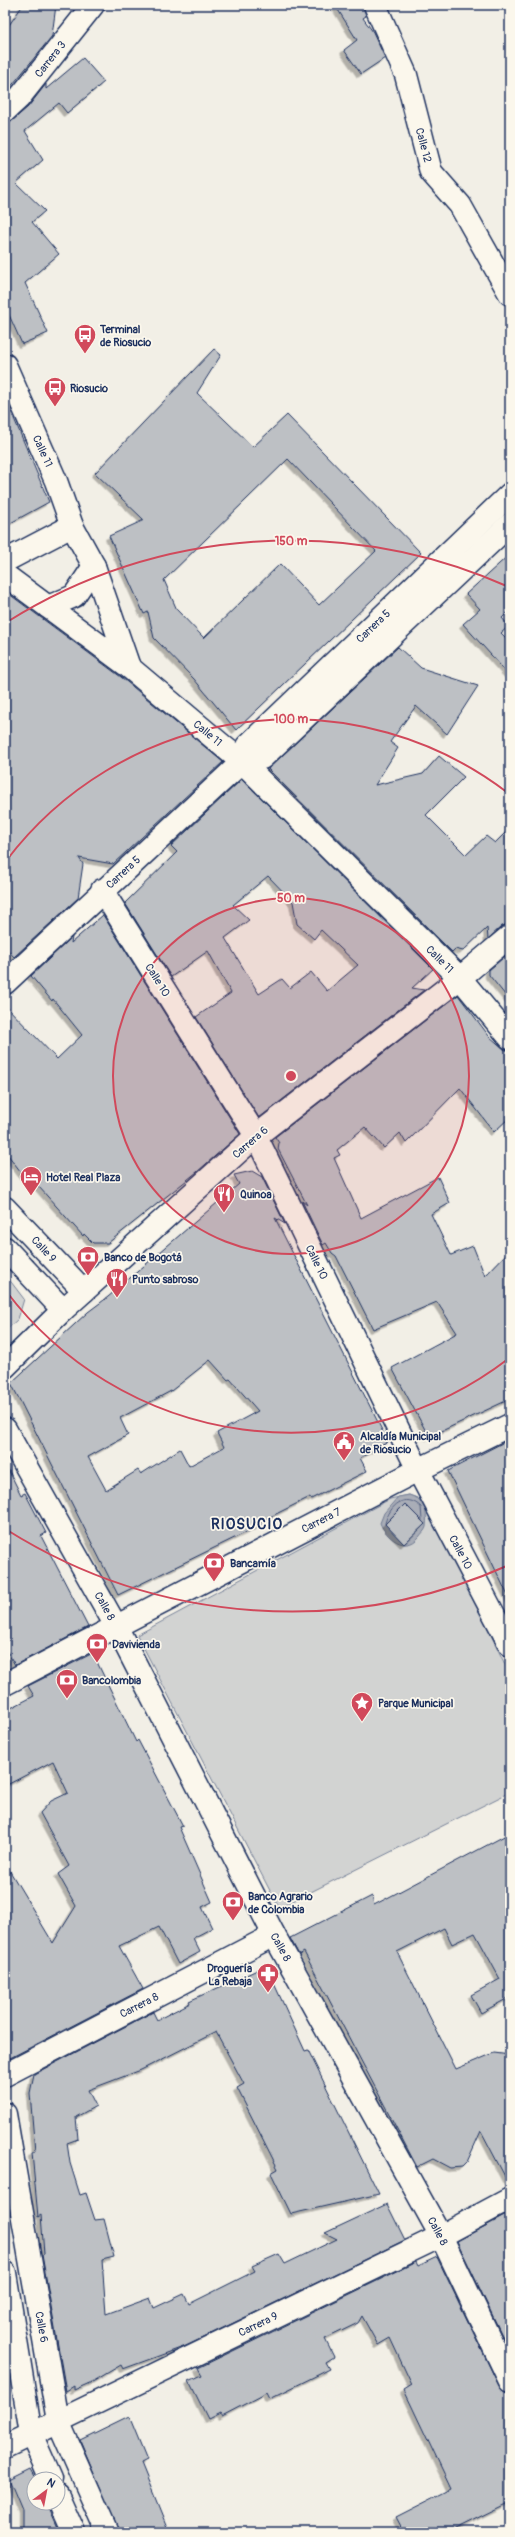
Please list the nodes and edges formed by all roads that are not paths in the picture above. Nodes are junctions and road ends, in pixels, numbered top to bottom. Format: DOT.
graph roads {
  1 [pos="92,5"];
  2 [pos="375,5"];
  3 [pos="5,111"];
  4 [pos="510,294"];
  5 [pos="5,365"];
  6 [pos="510,494"];
  7 [pos="510,524"];
  8 [pos="72,526"];
  9 [pos="5,561"];
  10 [pos="94,566"];
  11 [pos="5,575"];
  12 [pos="48,607"];
  13 [pos="129,667"];
  14 [pos="242,762"];
  15 [pos="102,890"];
  16 [pos="510,936"];
  17 [pos="460,978"];
  18 [pos="5,983"];
  19 [pos="510,1038"];
  20 [pos="256,1136"];
  21 [pos="5,1208"];
  22 [pos="5,1248"];
  23 [pos="84,1291"];
  24 [pos="63,1310"];
  25 [pos="5,1367"];
  26 [pos="510,1425"];
  27 [pos="5,1429"];
  28 [pos="418,1470"];
  29 [pos="116,1626"];
  30 [pos="510,1645"];
  31 [pos="5,1684"];
  32 [pos="274,1935"];
  33 [pos="5,2075"];
  34 [pos="5,2114"];
  35 [pos="510,2199"];
  36 [pos="441,2236"];
  37 [pos="5,2273"];
  38 [pos="510,2381"];
  39 [pos="58,2420"];
  40 [pos="31,2434"];
  41 [pos="5,2447"];
  42 [pos="47,2471"];
  43 [pos="65,2511"];
  44 [pos="74,2532"];
  45 [pos="107,2532"];
  1 -- 3 [label="street, Carrera 3"];
  2 -- 4 [label="street, Calle 12"];
  5 -- 8 [label="street, Calle 11"];
  6 -- 14 [label="street, Carrera 5"];
  7 -- 14 [label="street, Carrera 5"];
  8 -- 9 [label="street"];
  8 -- 10 [label="street, Calle 11"];
  10 -- 12 [label="street"];
  10 -- 13 [label="street, Calle 11"];
  11 -- 12 [label="street"];
  12 -- 13 [label="street"];
  13 -- 14 [label="street, Calle 11"];
  14 -- 15 [label="street, Carrera 5"];
  14 -- 17 [label="street, Calle 11"];
  15 -- 18 [label="street, Carrera 5"];
  15 -- 20 [label="street, Calle 10"];
  16 -- 17 [label="street, Carrera 6"];
  17 -- 19 [label="street, Calle 11"];
  17 -- 20 [label="street, Carrera 6"];
  20 -- 23 [label="street, Carrera 6"];
  20 -- 28 [label="street, Calle 10"];
  21 -- 23 [label="street, Calle 9"];
  22 -- 24 [label="street"];
  23 -- 24 [label="street, Carrera 6"];
  24 -- 25 [label="street, Carrera 6"];
  26 -- 28 [label="street, Carrera 7"];
  27 -- 29 [label="street, Calle 8"];
  28 -- 29 [label="street, Carrera 7"];
  28 -- 30 [label="street, Calle 10"];
  29 -- 31 [label="street, Carrera 7"];
  29 -- 32 [label="street, Calle 8"];
  32 -- 33 [label="street, Carrera 8"];
  32 -- 36 [label="street, Calle 8"];
  34 -- 39 [label="street, Calle 6"];
  35 -- 36 [label="street, Carrera 9"];
  36 -- 38 [label="street, Calle 8"];
  36 -- 39 [label="street, Carrera 9"];
  37 -- 40 [label="street"];
  39 -- 40 [label="street, Carrera 9"];
  39 -- 45 [label="street, Calle 6"];
  40 -- 41 [label="street, Carrera 9"];
  40 -- 42 [label="street"];
  43 -- 44 [label="street"];
}
